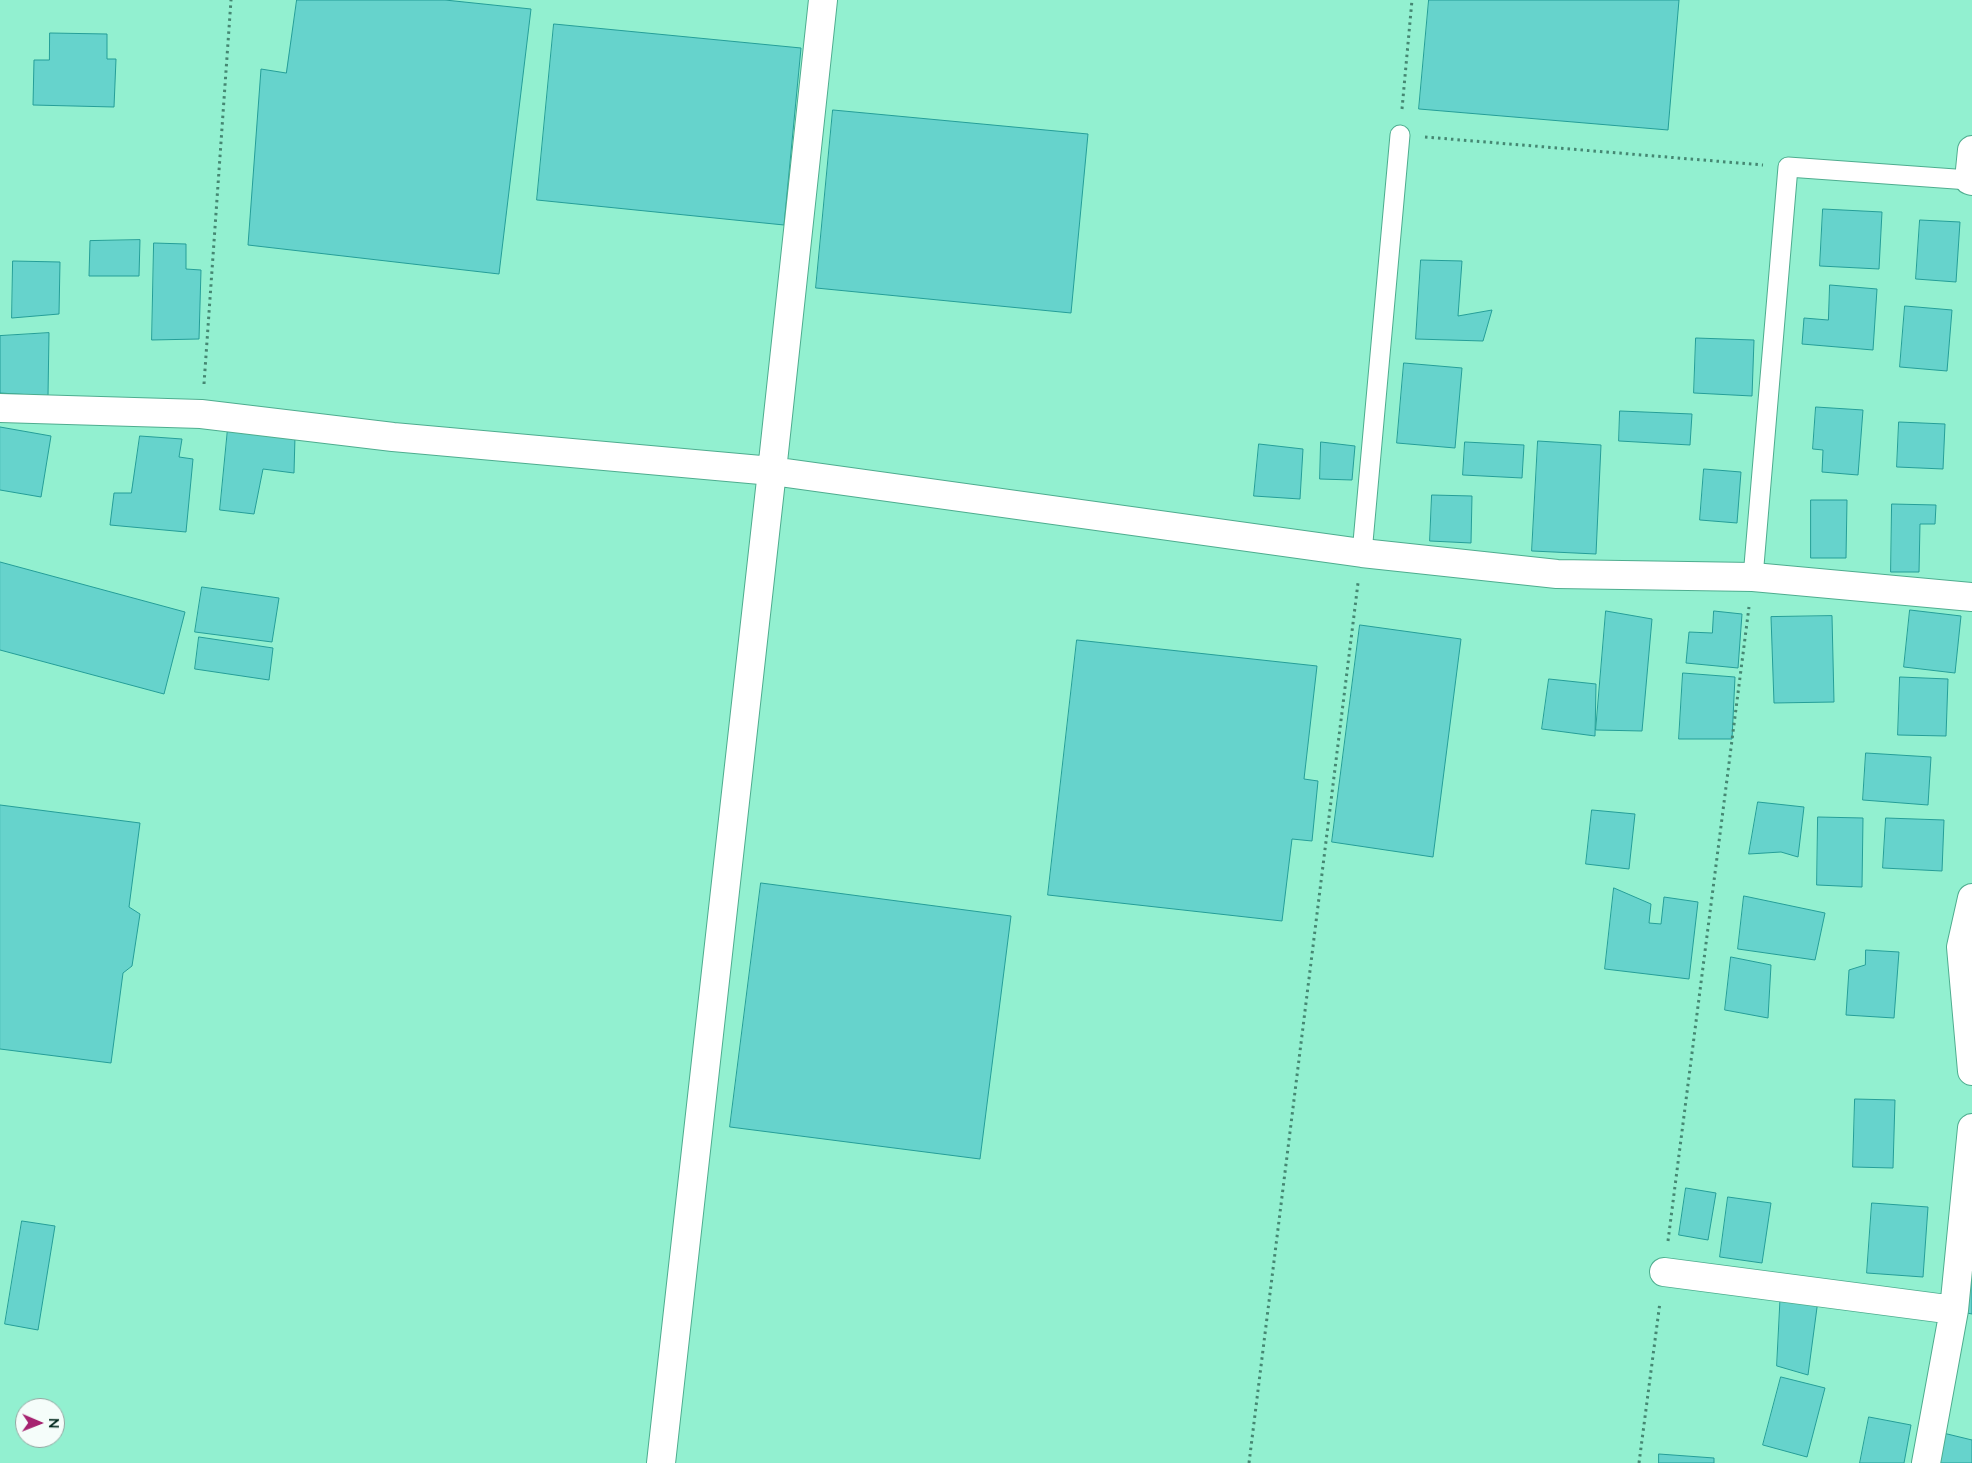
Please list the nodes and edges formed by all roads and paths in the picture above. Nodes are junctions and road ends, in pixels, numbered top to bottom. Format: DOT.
graph roads {
  1 [pos="232,0"];
  2 [pos="823,0"];
  3 [pos="1412,0"];
  4 [pos="1400,135"];
  5 [pos="1972,150"];
  6 [pos="1788,167"];
  7 [pos="1970,180"];
  8 [pos="0,408"];
  9 [pos="201,414"];
  10 [pos="772,471"];
  11 [pos="1362,553"];
  12 [pos="1753,577"];
  13 [pos="1972,597"];
  14 [pos="1972,898"];
  15 [pos="1972,1072"];
  16 [pos="1972,1128"];
  17 [pos="1664,1272"];
  18 [pos="1954,1310"];
  19 [pos="661,1463"];
  20 [pos="1249,1463"];
  21 [pos="1640,1463"];
  22 [pos="1926,1463"];
  1 -- 9 [label="path"];
  2 -- 10 [label="street"];
  3 -- 4 [label="path"];
  4 -- 6 [label="path"];
  4 -- 11 [label="lane"];
  5 -- 7 [label="street"];
  6 -- 7 [label="lane"];
  6 -- 12 [label="lane"];
  8 -- 9 [label="street"];
  9 -- 10 [label="street"];
  10 -- 11 [label="street"];
  10 -- 19 [label="street"];
  11 -- 12 [label="street"];
  11 -- 20 [label="path"];
  12 -- 13 [label="street"];
  12 -- 17 [label="path"];
  14 -- 15 [label="street"];
  16 -- 18 [label="street"];
  17 -- 18 [label="street"];
  17 -- 21 [label="path"];
  18 -- 22 [label="street"];
}
